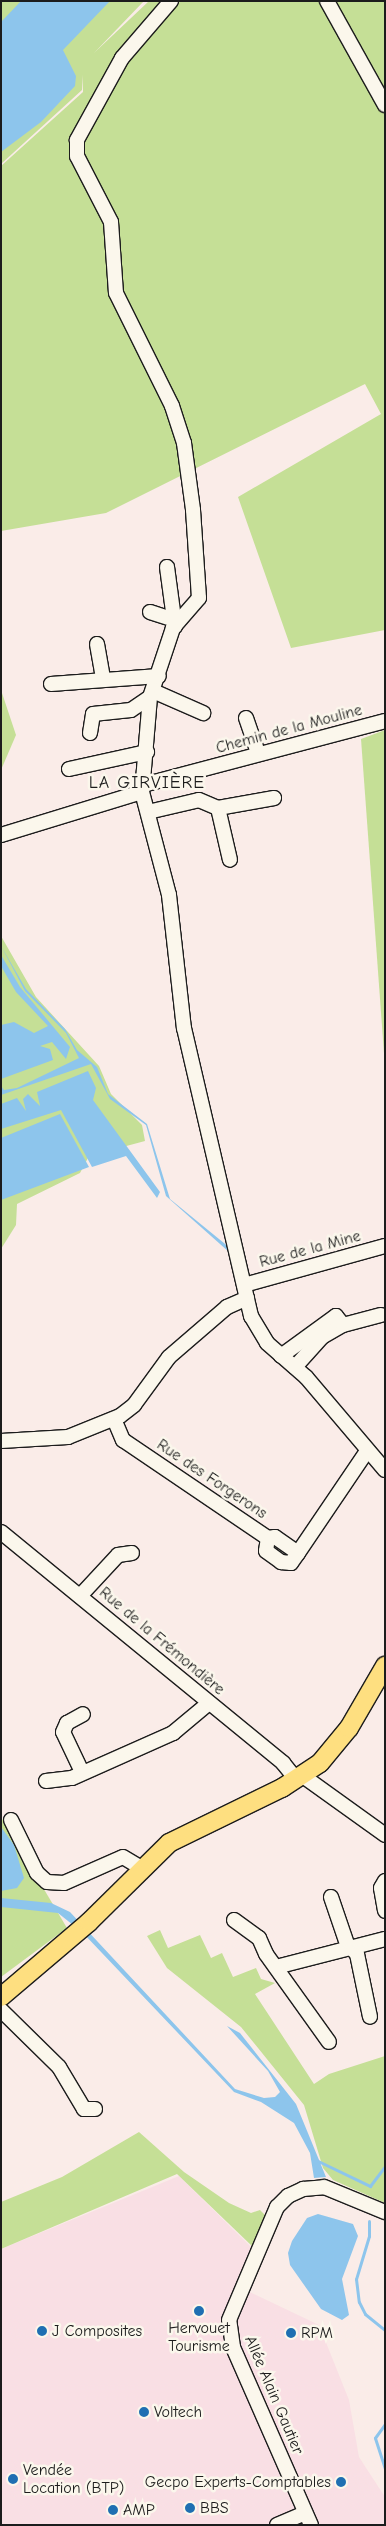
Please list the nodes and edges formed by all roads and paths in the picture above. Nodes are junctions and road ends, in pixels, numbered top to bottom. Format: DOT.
graph roads {
  1 [pos="170,1"];
  2 [pos="326,1"];
  3 [pos="385,105"];
  4 [pos="167,567"];
  5 [pos="150,612"];
  6 [pos="173,622"];
  7 [pos="97,644"];
  8 [pos="160,676"];
  9 [pos="102,679"];
  10 [pos="50,684"];
  11 [pos="152,694"];
  12 [pos="203,713"];
  13 [pos="246,718"];
  14 [pos="385,721"];
  15 [pos="90,733"];
  16 [pos="147,752"];
  17 [pos="258,753"];
  18 [pos="68,769"];
  19 [pos="143,788"];
  20 [pos="274,798"];
  21 [pos="218,808"];
  22 [pos="148,812"];
  23 [pos="1,835"];
  24 [pos="230,860"];
  25 [pos="385,1246"];
  26 [pos="243,1296"];
  27 [pos="381,1315"];
  28 [pos="343,1324"];
  29 [pos="281,1356"];
  30 [pos="294,1367"];
  31 [pos="114,1419"];
  32 [pos="1,1441"];
  33 [pos="367,1451"];
  34 [pos="385,1470"];
  35 [pos="1,1532"];
  36 [pos="132,1553"];
  37 [pos="80,1596"];
  38 [pos="385,1666"];
  39 [pos="209,1703"];
  40 [pos="83,1714"];
  41 [pos="82,1772"];
  42 [pos="300,1778"];
  43 [pos="46,1781"];
  44 [pos="11,1820"];
  45 [pos="385,1835"];
  46 [pos="141,1868"];
  47 [pos="385,1881"];
  48 [pos="331,1897"];
  49 [pos="385,1911"];
  50 [pos="234,1920"];
  51 [pos="385,1939"];
  52 [pos="351,1948"];
  53 [pos="276,1967"];
  54 [pos="1,1997"];
  55 [pos="1,2010"];
  56 [pos="370,2017"];
  57 [pos="329,2042"];
  58 [pos="95,2109"];
  59 [pos="385,2212"];
  60 [pos="308,2519"];
  61 [pos="277,2525"];
  1 -- 6 [label="street"];
  2 -- 3 [label="street"];
  4 -- 6 [label="street"];
  5 -- 6 [label="street"];
  6 -- 8 [label="street"];
  7 -- 9 [label="street"];
  8 -- 9 [label="street"];
  8 -- 11 [label="street"];
  9 -- 10 [label="street"];
  11 -- 12 [label="street"];
  11 -- 15 [label="street"];
  11 -- 16 [label="street"];
  13 -- 17 [label="street"];
  14 -- 17 [label="street, Chemin de la Mouline"];
  16 -- 18 [label="street"];
  16 -- 19 [label="street"];
  17 -- 19 [label="street, Chemin de la Mouline"];
  19 -- 22 [label="street"];
  19 -- 23 [label="street, Chemin de la Mouline"];
  20 -- 21 [label="street"];
  21 -- 22 [label="street"];
  21 -- 24 [label="street"];
  22 -- 26 [label="street"];
  25 -- 26 [label="street, Rue de la Mine"];
  26 -- 29 [label="street"];
  26 -- 31 [label="street"];
  27 -- 28 [label="street"];
  28 -- 29 [label="street"];
  28 -- 30 [label="street"];
  29 -- 30 [label="street"];
  30 -- 33 [label="street"];
  31 -- 32 [label="street"];
  31 -- 33 [label="street, Rue des Forgerons"];
  33 -- 34 [label="street"];
  35 -- 37 [label="street, Rue de la Frémondière"];
  36 -- 37 [label="street"];
  37 -- 39 [label="street, Rue de la Frémondière"];
  38 -- 42 [label="main road"];
  39 -- 41 [label="street"];
  39 -- 42 [label="street, Rue de la Frémondière"];
  40 -- 41 [label="street"];
  41 -- 43 [label="street"];
  42 -- 45 [label="street, Rue de la Frémondière"];
  42 -- 46 [label="main road"];
  44 -- 46 [label="street"];
  46 -- 54 [label="main road"];
  47 -- 49 [label="street"];
  48 -- 52 [label="street"];
  50 -- 53 [label="street"];
  51 -- 52 [label="street"];
  52 -- 53 [label="street"];
  52 -- 56 [label="street"];
  53 -- 57 [label="street"];
  55 -- 58 [label="street"];
  59 -- 60 [label="street, Allée Alain Gautier"];
  60 -- 61 [label="street, Allée Alain Gautier"];
}
